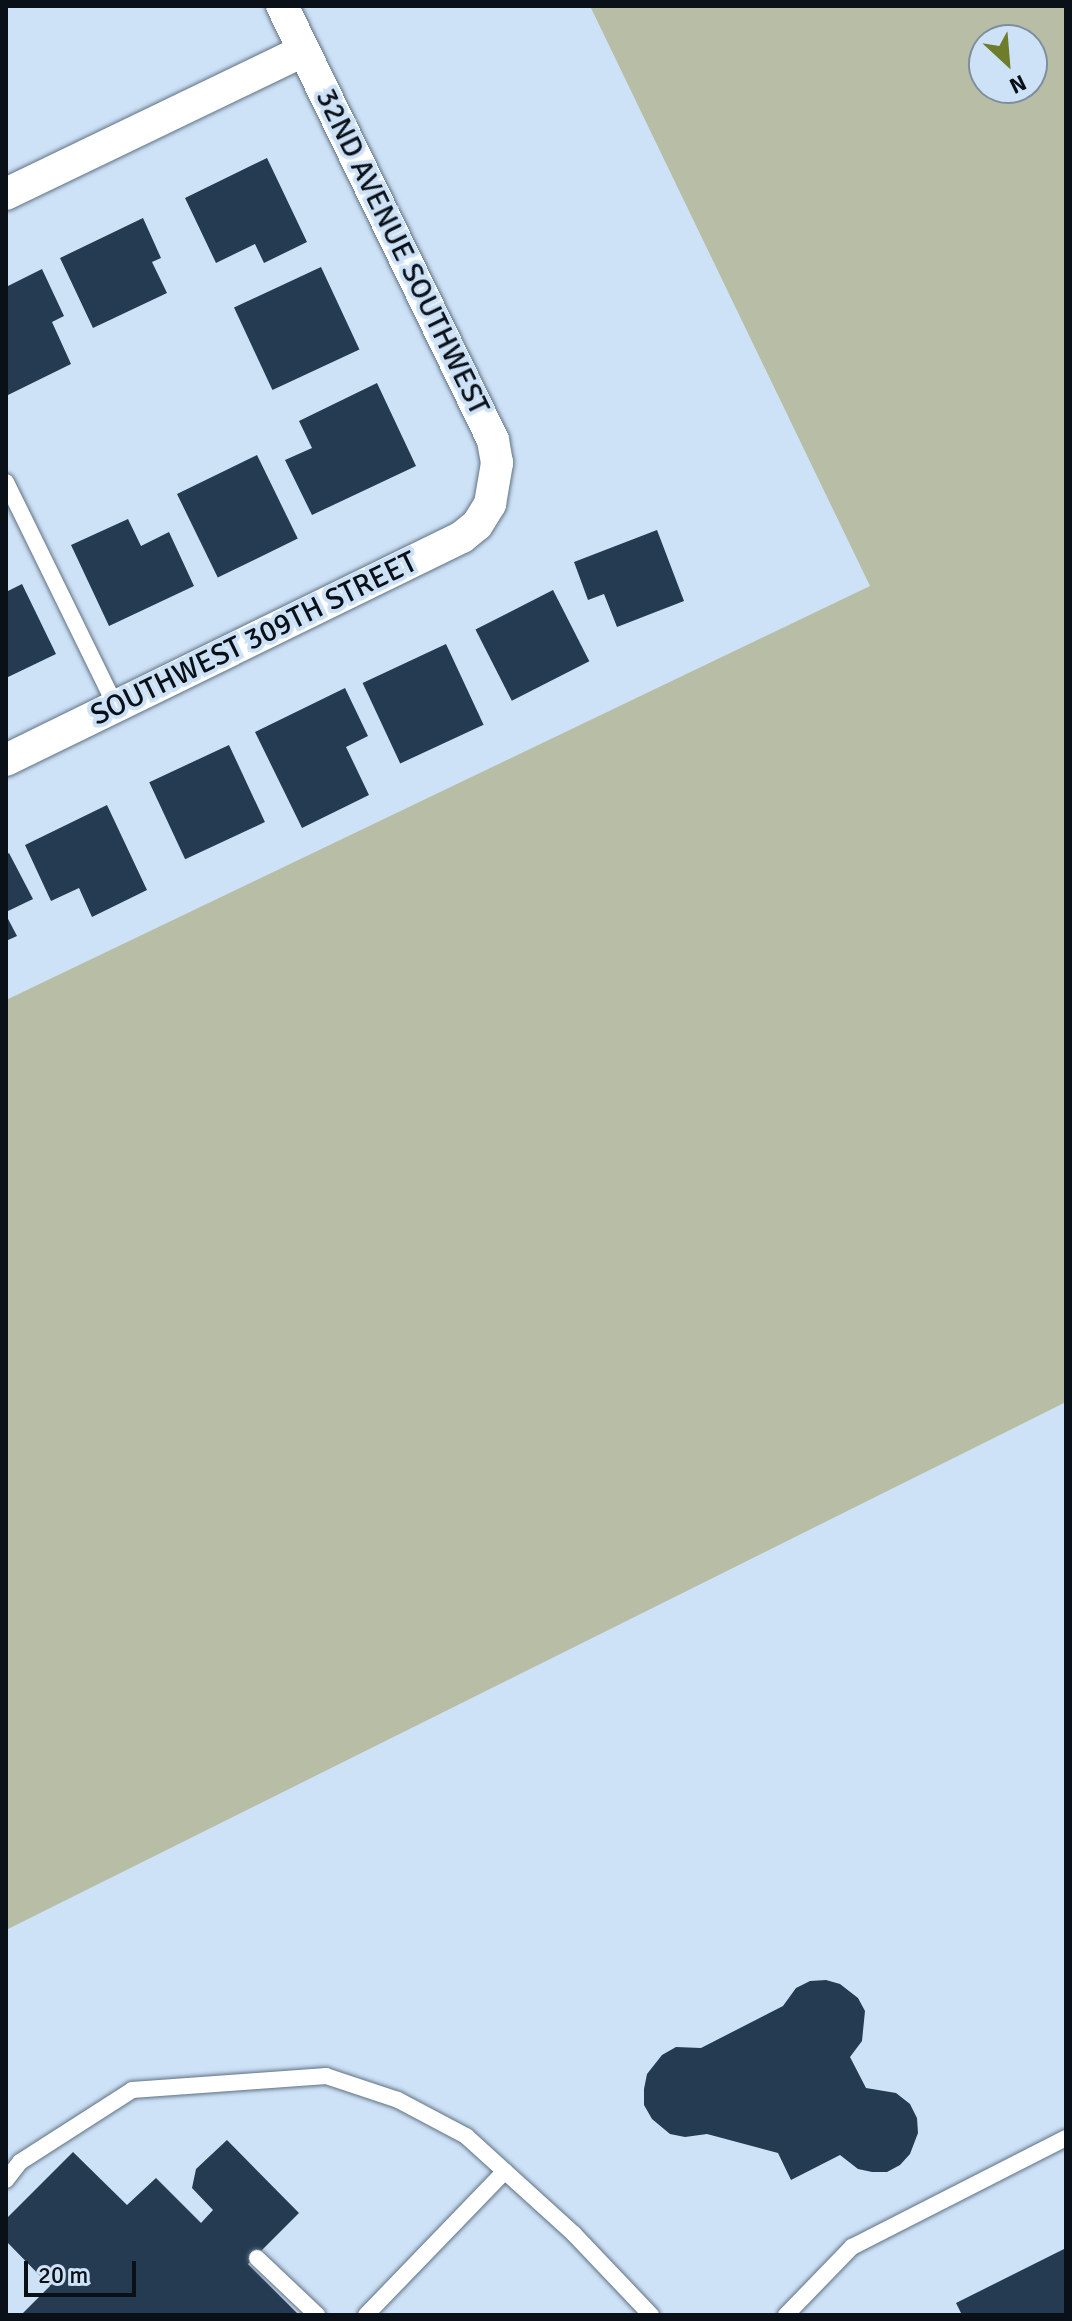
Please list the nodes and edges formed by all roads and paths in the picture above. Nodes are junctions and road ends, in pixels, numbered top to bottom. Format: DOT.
graph roads {
  1 [pos="282,6"];
  2 [pos="303,51"];
  3 [pos="6,194"];
  4 [pos="6,482"];
  5 [pos="490,504"];
  6 [pos="116,707"];
  7 [pos="6,760"];
  8 [pos="1066,2138"];
  9 [pos="505,2171"];
  10 [pos="6,2180"];
  11 [pos="257,2258"];
  12 [pos="317,2315"];
  13 [pos="366,2315"];
  14 [pos="651,2315"];
  15 [pos="786,2315"];
  1 -- 2 [label="street, 32ND AVENUE SOUTHWEST"];
  2 -- 3 [label="street"];
  2 -- 5 [label="street, 32ND AVENUE SOUTHWEST"];
  4 -- 6 [label="lane"];
  5 -- 6 [label="street, SOUTHWEST 309TH STREET"];
  6 -- 7 [label="street, SOUTHWEST 309TH STREET"];
  8 -- 15 [label="lane"];
  9 -- 10 [label="lane"];
  9 -- 13 [label="lane"];
  9 -- 14 [label="lane"];
  11 -- 12 [label="lane"];
}
